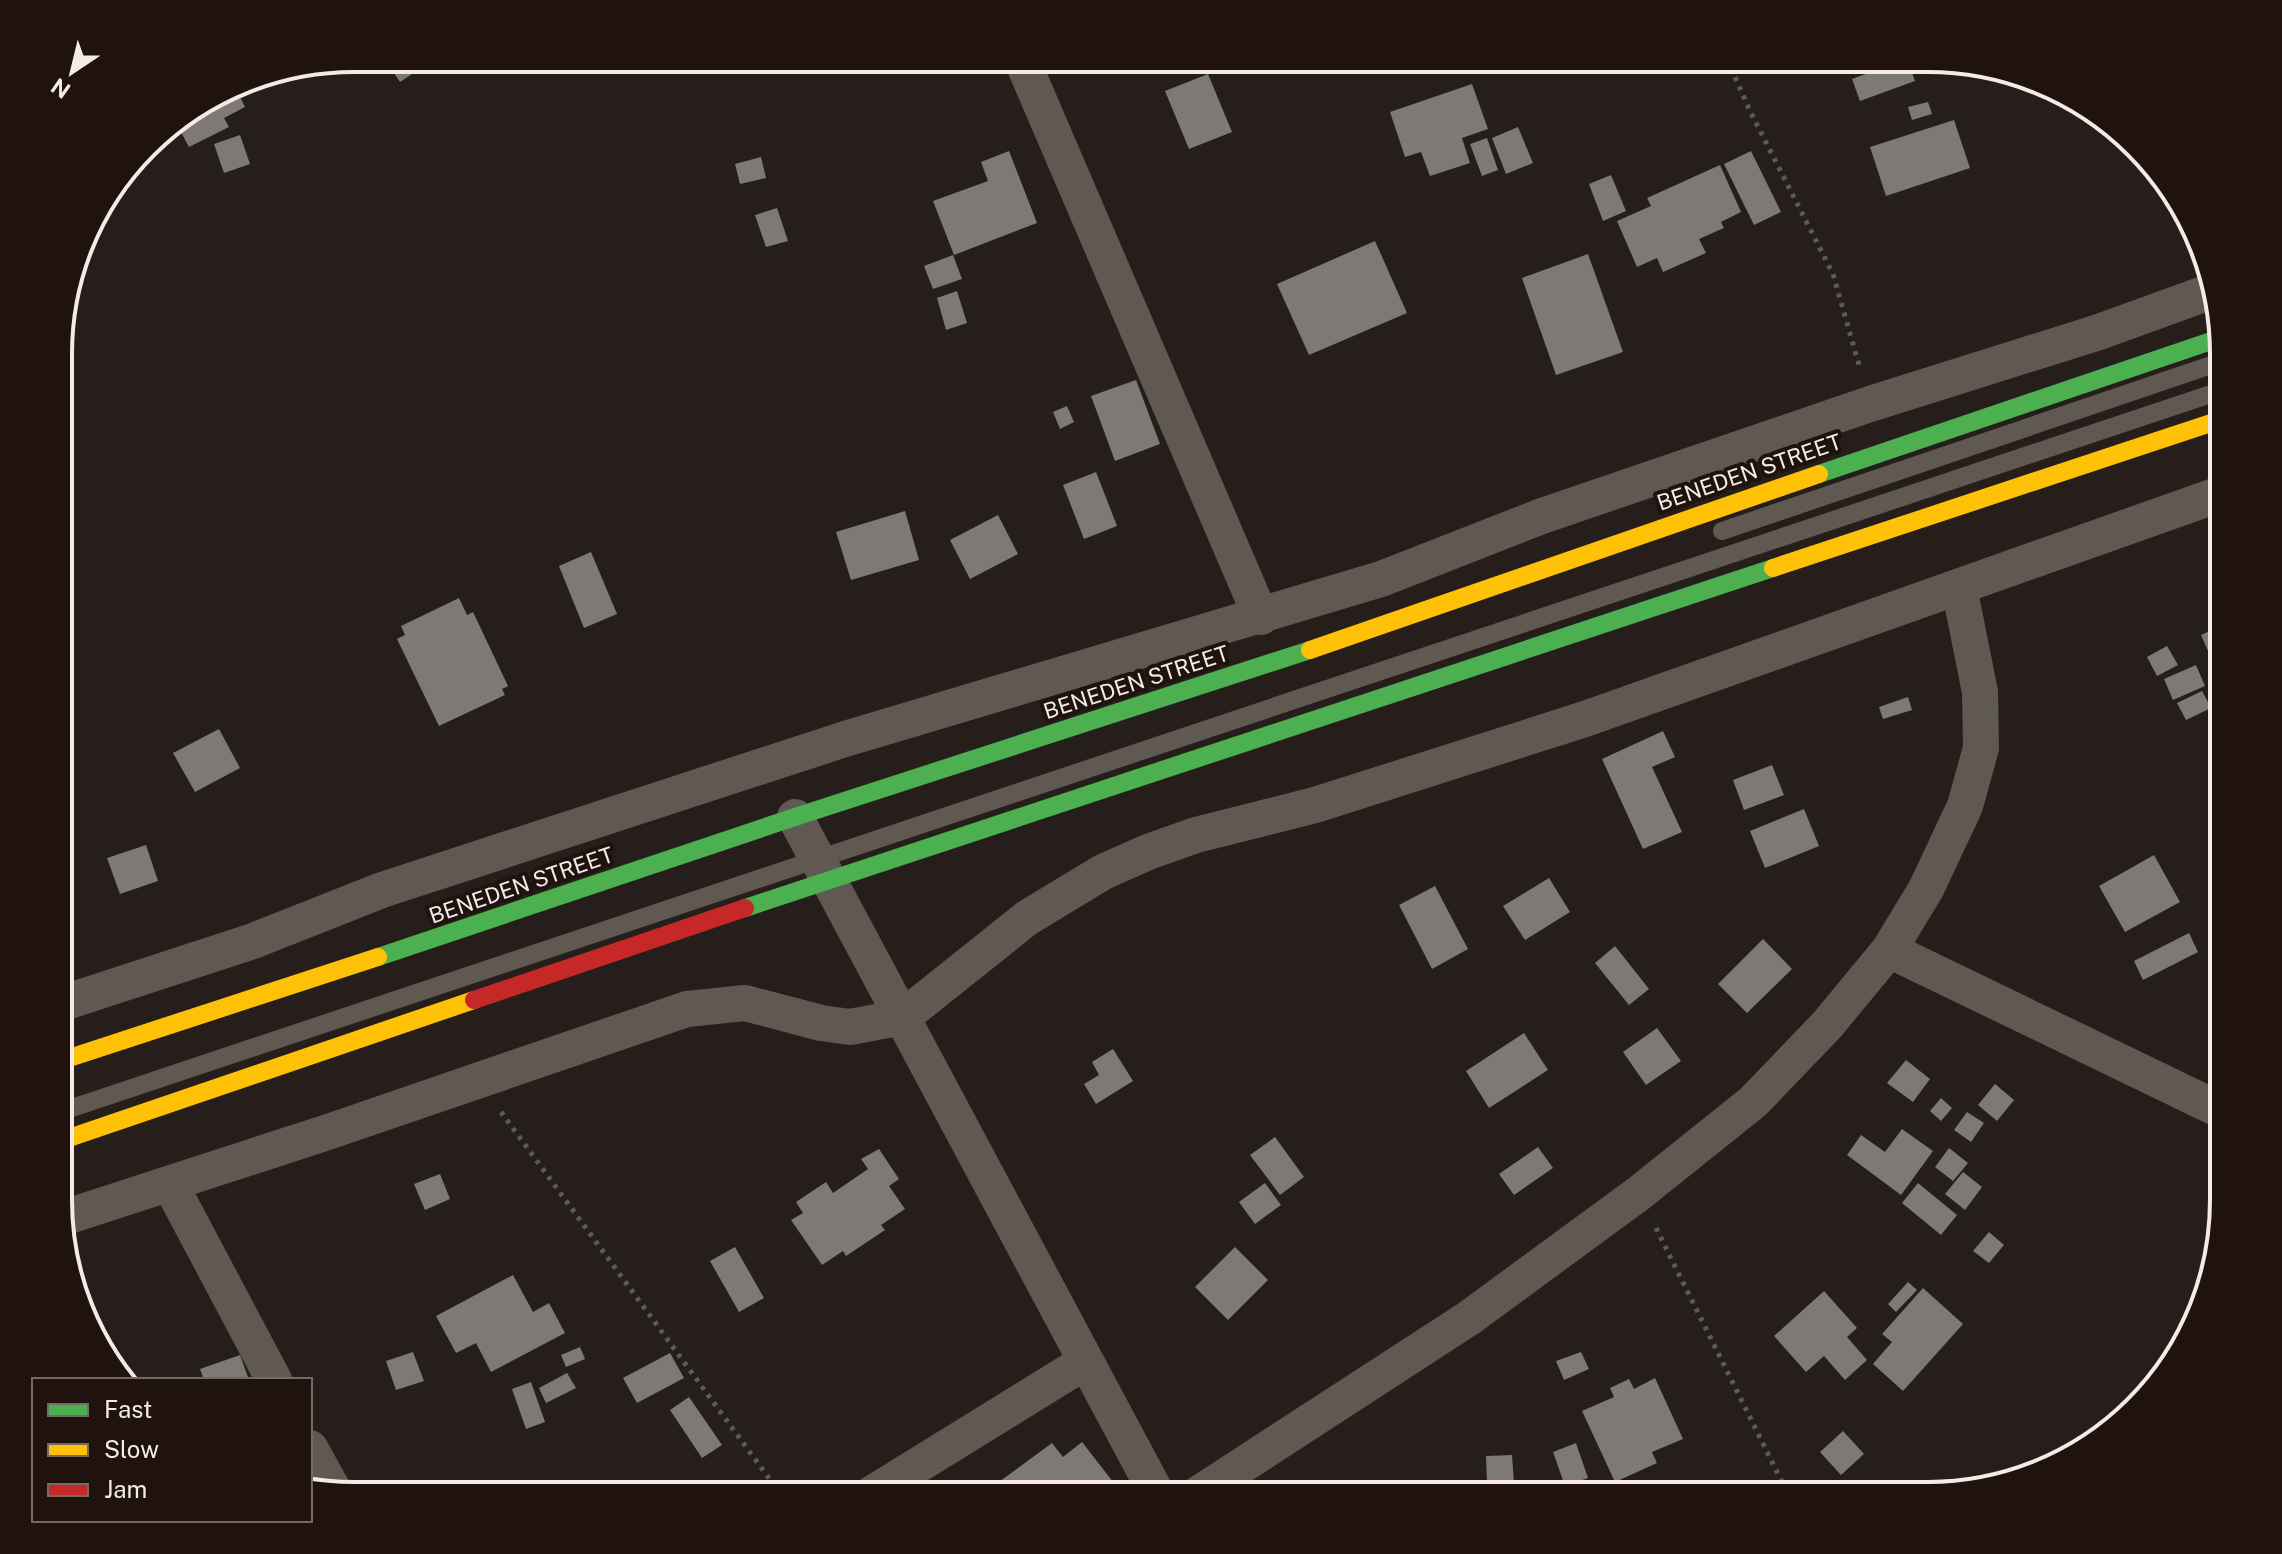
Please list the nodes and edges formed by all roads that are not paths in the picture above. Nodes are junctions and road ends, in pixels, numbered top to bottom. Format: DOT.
graph roads {
  1 [pos="1027,72"];
  2 [pos="2204,294"];
  3 [pos="2209,342"];
  4 [pos="2209,366"];
  5 [pos="2209,394"];
  6 [pos="2209,423"];
  7 [pos="2209,498"];
  8 [pos="1698,539"];
  9 [pos="1959,587"];
  10 [pos="1261,617"];
  11 [pos="1355,654"];
  12 [pos="849,819"];
  13 [pos="810,842"];
  14 [pos="686,873"];
  15 [pos="1889,950"];
  16 [pos="328,993"];
  17 [pos="73,1000"];
  18 [pos="903,1017"];
  19 [pos="73,1057"];
  20 [pos="2210,1105"];
  21 [pos="73,1107"];
  22 [pos="73,1136"];
  23 [pos="170,1184"];
  24 [pos="73,1215"];
  25 [pos="1085,1362"];
  26 [pos="273,1378"];
  27 [pos="312,1452"];
  28 [pos="328,1481"];
  29 [pos="892,1481"];
  30 [pos="1150,1482"];
  31 [pos="1217,1482"];
  1 -- 10 [label="street"];
  2 -- 10 [label="street"];
  3 -- 13 [label="main road, BENEDEN STREET"];
  4 -- 8 [label="lane"];
  5 -- 13 [label="lane"];
  6 -- 13 [label="main road, BENEDEN STREET"];
  7 -- 9 [label="street"];
  9 -- 15 [label="street"];
  9 -- 18 [label="street"];
  10 -- 17 [label="street"];
  11 -- 12 [label="lane"];
  13 -- 18 [label="street"];
  13 -- 19 [label="main road, BENEDEN STREET"];
  13 -- 21 [label="lane"];
  13 -- 22 [label="main road, BENEDEN STREET"];
  14 -- 16 [label="lane"];
  15 -- 20 [label="street"];
  15 -- 31 [label="street"];
  18 -- 23 [label="street"];
  18 -- 25 [label="street"];
  23 -- 24 [label="street"];
  23 -- 26 [label="street"];
  25 -- 29 [label="street"];
  25 -- 30 [label="street"];
  27 -- 28 [label="street"];
}
